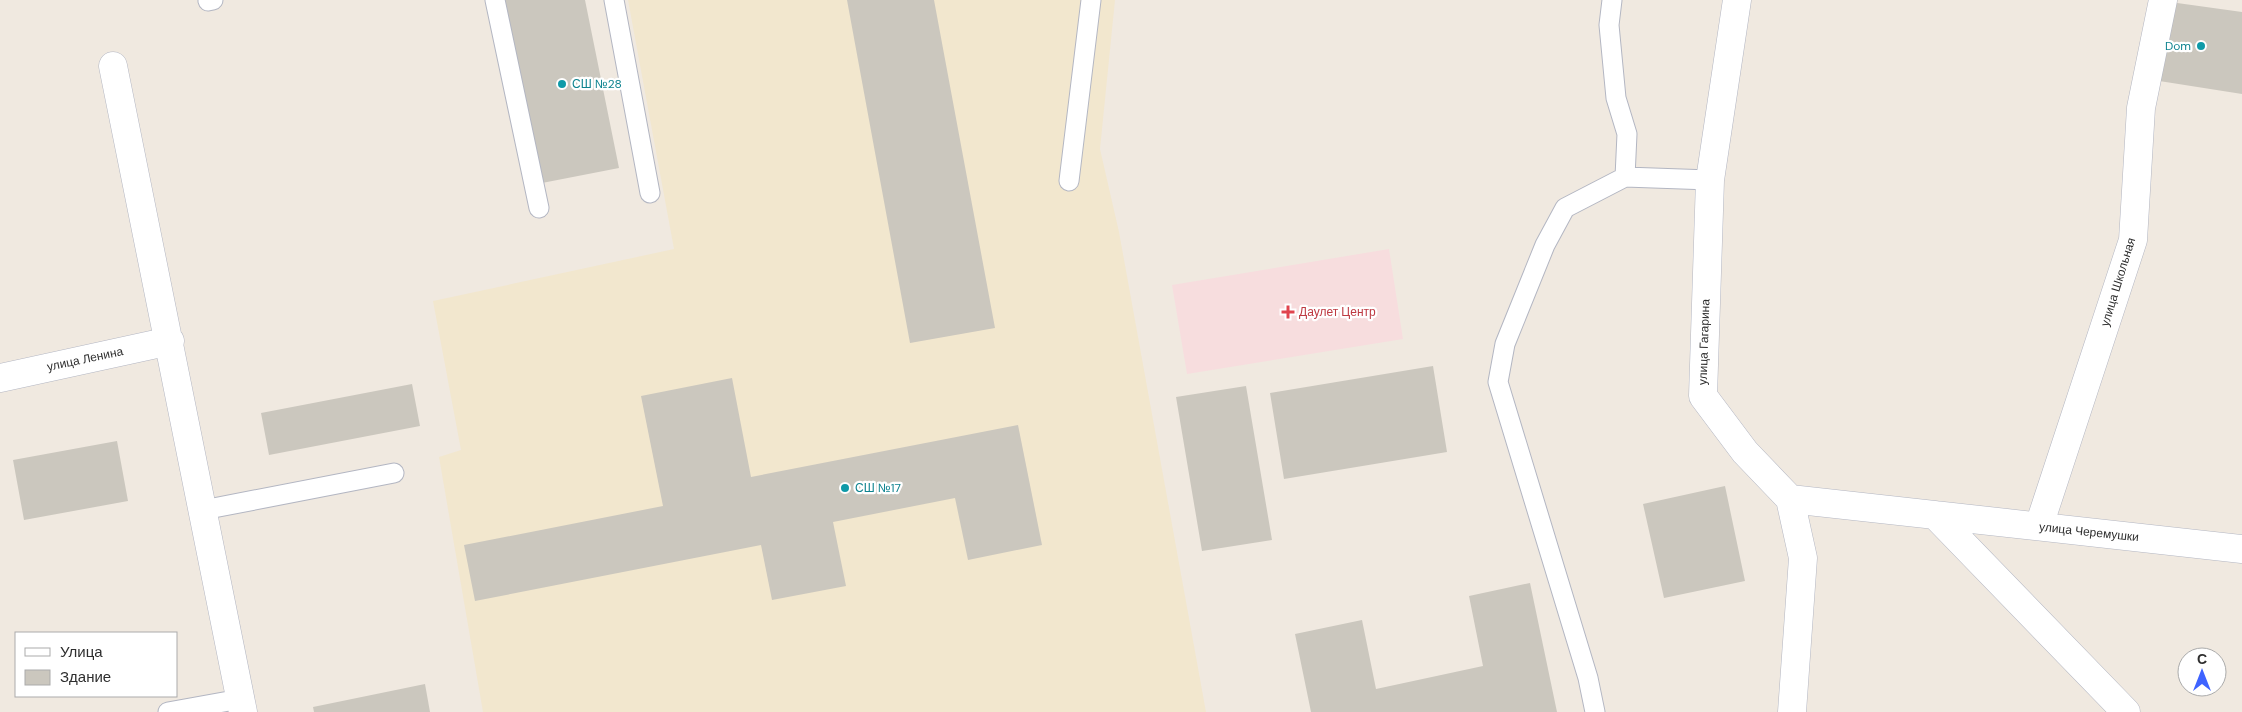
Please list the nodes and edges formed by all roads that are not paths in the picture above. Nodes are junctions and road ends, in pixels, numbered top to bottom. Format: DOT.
graph roads {
  1 [pos="495,0"];
  2 [pos="614,0"];
  3 [pos="1091,0"];
  4 [pos="1612,0"];
  5 [pos="1737,0"];
  6 [pos="2163,0"];
  7 [pos="113,66"];
  8 [pos="1625,177"];
  9 [pos="1710,180"];
  10 [pos="1069,181"];
  11 [pos="650,193"];
  12 [pos="539,208"];
  13 [pos="170,341"];
  14 [pos="0,378"];
  15 [pos="394,473"];
  16 [pos="1790,499"];
  17 [pos="203,510"];
  18 [pos="1935,515"];
  19 [pos="2039,526"];
  20 [pos="2242,549"];
  21 [pos="241,705"];
  22 [pos="168,712"];
  23 [pos="1595,712"];
  24 [pos="1792,712"];
  25 [pos="2126,712"];
  1 -- 12 [label="lane"];
  2 -- 11 [label="lane"];
  3 -- 10 [label="lane"];
  4 -- 8 [label="lane"];
  5 -- 9 [label="street, улица Гагарина"];
  6 -- 19 [label="street, улица Школьная"];
  7 -- 13 [label="street"];
  8 -- 9 [label="lane"];
  8 -- 23 [label="lane"];
  9 -- 16 [label="street, улица Гагарина"];
  13 -- 14 [label="street, улица Ленина"];
  13 -- 17 [label="street"];
  15 -- 17 [label="lane"];
  16 -- 18 [label="street, улица Черемушки"];
  16 -- 24 [label="street"];
  17 -- 21 [label="street"];
  18 -- 19 [label="street, улица Черемушки"];
  18 -- 25 [label="street"];
  19 -- 20 [label="street, улица Черемушки"];
  21 -- 22 [label="lane"];
}
